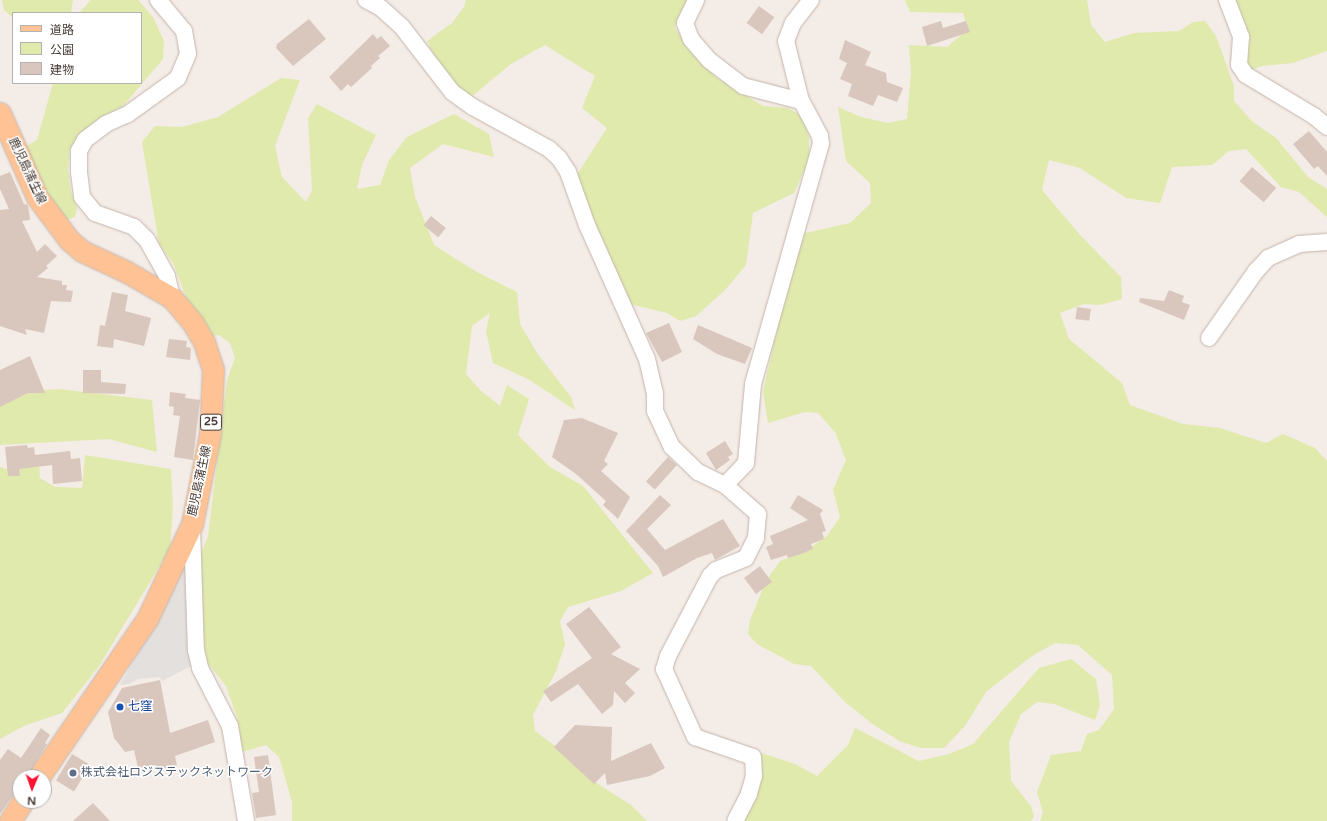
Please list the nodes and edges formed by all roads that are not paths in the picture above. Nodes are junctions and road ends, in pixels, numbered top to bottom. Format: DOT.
graph roads {
  1 [pos="158,0"];
  2 [pos="366,0"];
  3 [pos="696,0"];
  4 [pos="811,0"];
  5 [pos="1227,0"];
  6 [pos="801,101"];
  7 [pos="0,113"];
  8 [pos="1327,127"];
  9 [pos="1327,242"];
  10 [pos="172,298"];
  11 [pos="1209,338"];
  12 [pos="725,485"];
  13 [pos="192,524"];
  14 [pos="44,769"];
  15 [pos="18,809"];
  16 [pos="10,821"];
  17 [pos="246,821"];
  18 [pos="735,821"];
  1 -- 10 [label="street"];
  2 -- 12 [label="street"];
  3 -- 6 [label="street"];
  4 -- 6 [label="street"];
  5 -- 8 [label="street"];
  6 -- 12 [label="street"];
  7 -- 10 [label="main road, 鹿児島蒲生線 / 25"];
  9 -- 11 [label="street"];
  10 -- 13 [label="main road, 鹿児島蒲生線 / 25"];
  12 -- 18 [label="street"];
  13 -- 14 [label="main road, 鹿児島蒲生線 / 25"];
  13 -- 17 [label="street"];
  15 -- 16 [label="main road"];
}
